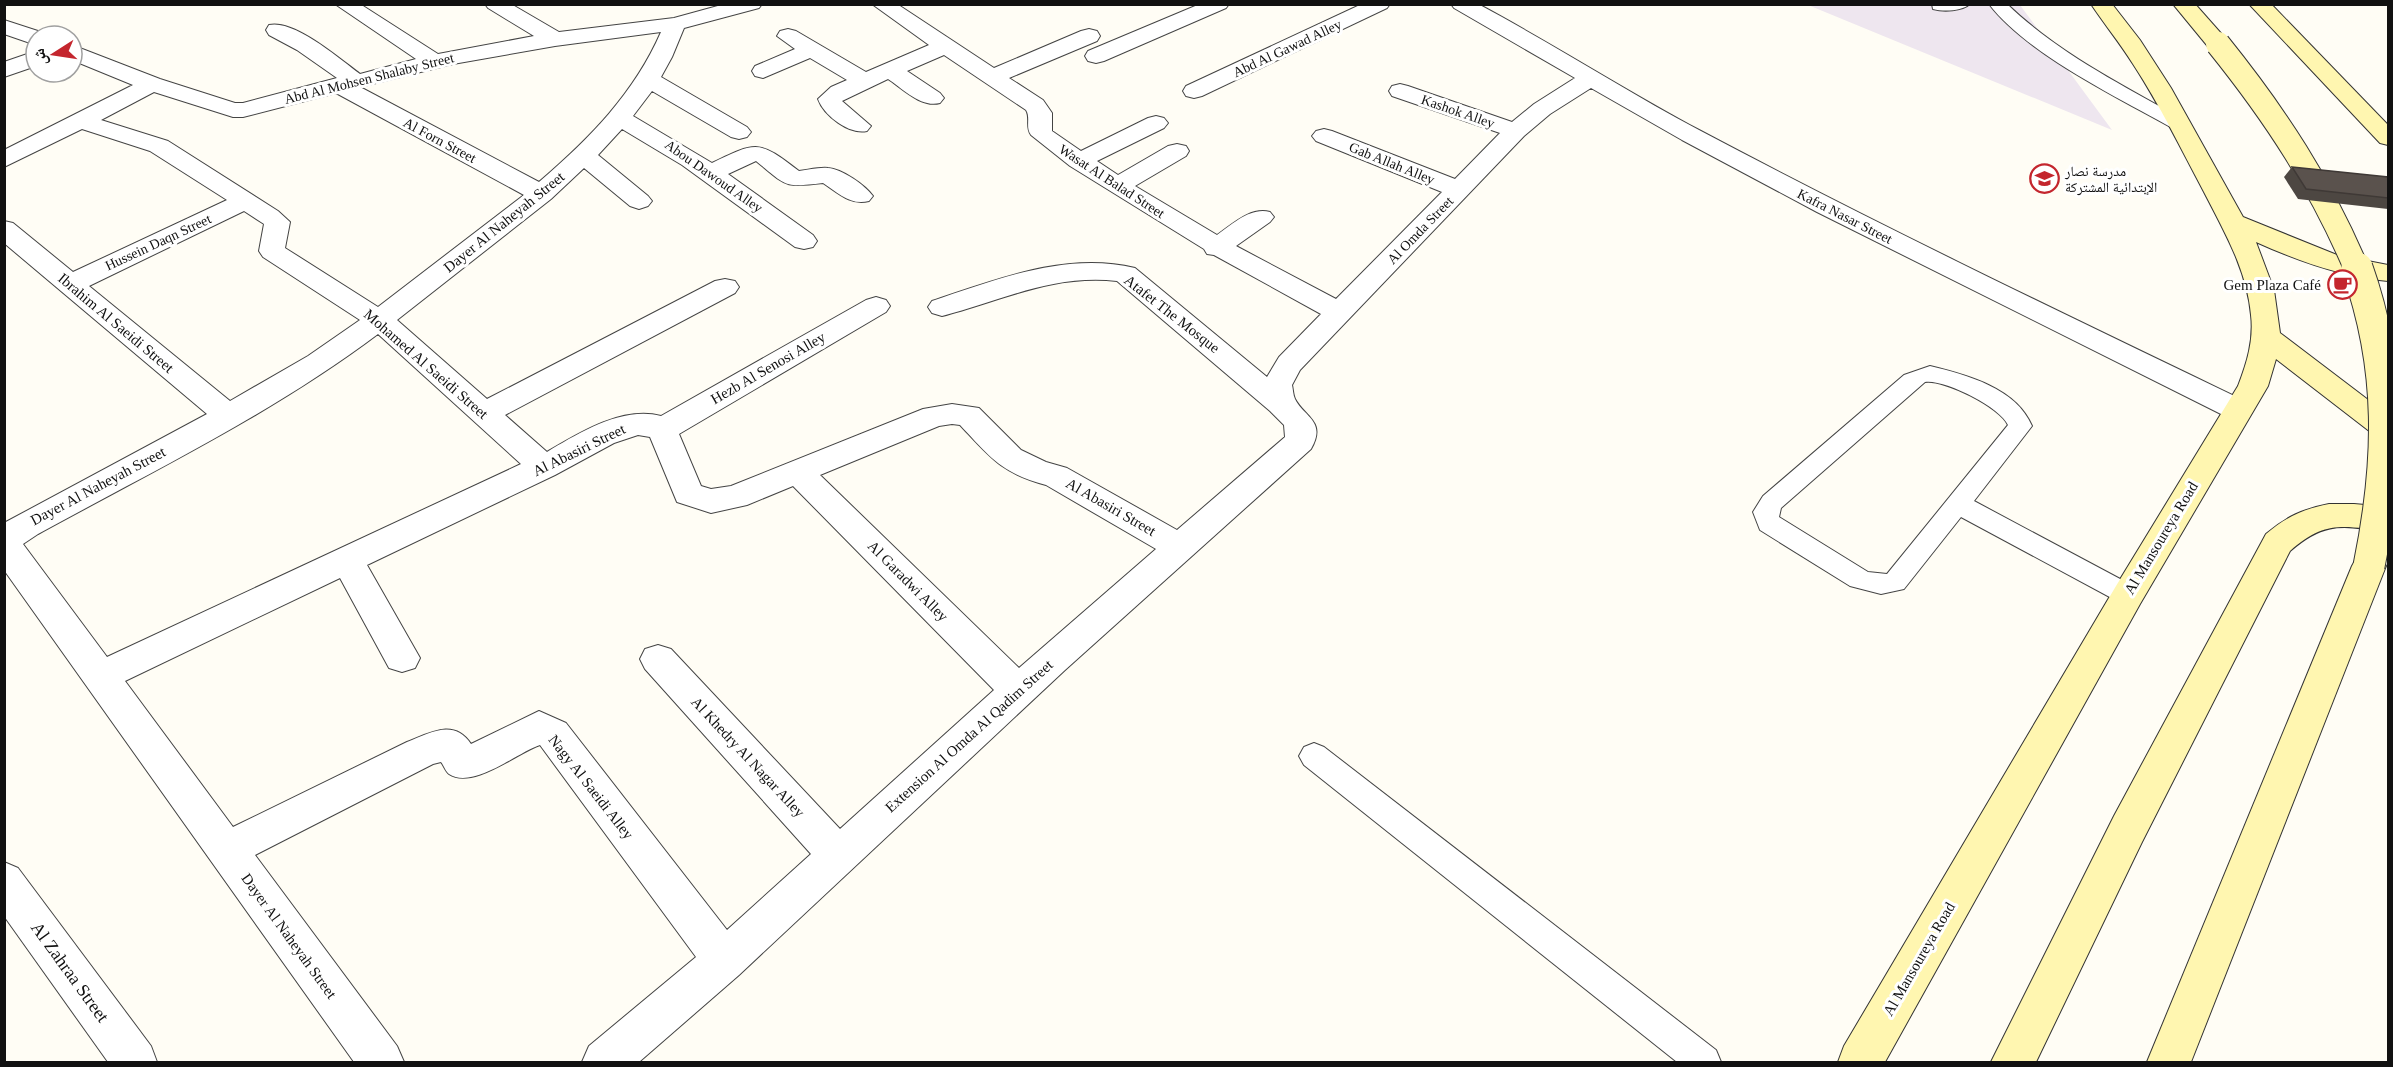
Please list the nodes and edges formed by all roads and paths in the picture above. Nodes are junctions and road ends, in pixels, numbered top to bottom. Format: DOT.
graph roads {
  1 [pos="345,4"];
  2 [pos="495,4"];
  3 [pos="752,4"];
  4 [pos="882,4"];
  5 [pos="1219,4"];
  6 [pos="1380,4"];
  7 [pos="1461,4"];
  8 [pos="1962,4"];
  9 [pos="1997,4"];
  10 [pos="2101,4"];
  11 [pos="2183,4"];
  12 [pos="2259,4"];
  13 [pos="1939,6"];
  14 [pos="661,17"];
  15 [pos="4,26"];
  16 [pos="277,30"];
  17 [pos="24,34"];
  18 [pos="788,36"];
  19 [pos="555,39"];
  20 [pos="945,46"];
  21 [pos="811,50"];
  22 [pos="84,57"];
  23 [pos="434,61"];
  24 [pos="24,62"];
  25 [pos="4,69"];
  26 [pos="890,70"];
  27 [pos="763,71"];
  28 [pos="992,77"];
  29 [pos="1591,78"];
  30 [pos="648,79"];
  31 [pos="865,81"];
  32 [pos="346,83"];
  33 [pos="152,84"];
  34 [pos="1400,91"];
  35 [pos="1194,92"];
  36 [pos="932,98"];
  37 [pos="619,118"];
  38 [pos="81,121"];
  39 [pos="1156,123"];
  40 [pos="2180,124"];
  41 [pos="859,126"];
  42 [pos="1516,131"];
  43 [pos="739,132"];
  44 [pos="1324,136"];
  45 [pos="2388,138"];
  46 [pos="1177,151"];
  47 [pos="584,156"];
  48 [pos="4,160"];
  49 [pos="1079,161"];
  50 [pos="710,173"];
  51 [pos="1118,184"];
  52 [pos="1459,190"];
  53 [pos="542,194"];
  54 [pos="860,196"];
  55 [pos="246,201"];
  56 [pos="639,201"];
  57 [pos="1261,217"];
  58 [pos="2232,222"];
  59 [pos="4,229"];
  60 [pos="804,241"];
  61 [pos="1216,248"];
  62 [pos="2388,273"];
  63 [pos="70,284"];
  64 [pos="725,287"];
  65 [pos="876,306"];
  66 [pos="942,307"];
  67 [pos="1339,312"];
  68 [pos="379,320"];
  69 [pos="2266,337"];
  70 [pos="1281,404"];
  71 [pos="2238,410"];
  72 [pos="483,414"];
  73 [pos="228,416"];
  74 [pos="661,430"];
  75 [pos="2388,430"];
  76 [pos="544,467"];
  77 [pos="798,472"];
  78 [pos="1959,504"];
  79 [pos="2388,519"];
  80 [pos="1181,548"];
  81 [pos="347,560"];
  82 [pos="2128,595"];
  83 [pos="402,658"];
  84 [pos="658,659"];
  85 [pos="99,677"];
  86 [pos="1019,691"];
  87 [pos="1314,756"];
  88 [pos="226,850"];
  89 [pos="838,856"];
  90 [pos="4,881"];
  91 [pos="724,960"];
  92 [pos="135,1062"];
  93 [pos="381,1062"];
  94 [pos="605,1062"];
  95 [pos="1704,1062"];
  96 [pos="1860,1062"];
  97 [pos="2013,1062"];
  98 [pos="2169,1062"];
  1 -- 23 [label="street"];
  2 -- 19 [label="street"];
  3 -- 14 [label="street"];
  4 -- 20 [label="street, Wasat Al Balad Street"];
  5 -- 28 [label="street"];
  6 -- 35 [label="street, Abd Al Gawad Alley"];
  7 -- 29 [label="street, Kafra Nasar Street"];
  8 -- 13 [label="lane"];
  9 -- 40 [label="lane"];
  10 -- 40 [label="main road, Al Mansoureya Road"];
  11 -- 98 [label="main road, bridge"];
  12 -- 45 [label="main road"];
  14 -- 19 [label="street, Abd Al Mohsen Shalaby Street"];
  14 -- 30 [label="street, Dayer Al Naheyah Street"];
  15 -- 17 [label="street"];
  16 -- 32 [label="street, Al Forn Street"];
  18 -- 21 [label="street"];
  19 -- 23 [label="street, Abd Al Mohsen Shalaby Street"];
  20 -- 26 [label="street"];
  20 -- 28 [label="street, Wasat Al Balad Street"];
  21 -- 27 [label="street"];
  21 -- 31 [label="street"];
  22 -- 33 [label="street, Abd Al Mohsen Shalaby Street"];
  23 -- 32 [label="street, Abd Al Mohsen Shalaby Street"];
  24 -- 25 [label="street"];
  26 -- 31 [label="street"];
  26 -- 36 [label="street"];
  28 -- 49 [label="street, Wasat Al Balad Street"];
  29 -- 42 [label="street, Al Omda Street"];
  29 -- 71 [label="street, Kafra Nasar Street"];
  30 -- 37 [label="street, Dayer Al Naheyah Street"];
  30 -- 43 [label="street"];
  31 -- 41 [label="street"];
  32 -- 33 [label="street, Abd Al Mohsen Shalaby Street"];
  32 -- 53 [label="street, Al Forn Street"];
  33 -- 38 [label="street"];
  34 -- 42 [label="street, Kashok Alley"];
  37 -- 47 [label="street, Dayer Al Naheyah Street"];
  37 -- 50 [label="street, Abou Dawoud Alley"];
  38 -- 48 [label="street"];
  38 -- 55 [label="street, Mohamed Al Saeidi Street"];
  39 -- 49 [label="street"];
  40 -- 58 [label="main road, Al Mansoureya Road"];
  42 -- 52 [label="street, Al Omda Street"];
  44 -- 52 [label="street, Gab Allah Alley"];
  46 -- 51 [label="street"];
  47 -- 53 [label="street, Dayer Al Naheyah Street"];
  47 -- 56 [label="street"];
  49 -- 51 [label="street, Wasat Al Balad Street"];
  50 -- 54 [label="street"];
  50 -- 60 [label="street, Abou Dawoud Alley"];
  51 -- 61 [label="street, Wasat Al Balad Street"];
  52 -- 67 [label="street, Al Omda Street"];
  53 -- 68 [label="street, Dayer Al Naheyah Street"];
  55 -- 63 [label="street, Hussein Daqn Street"];
  55 -- 68 [label="street, Mohamed Al Saeidi Street"];
  57 -- 61 [label="street"];
  58 -- 62 [label="main road"];
  58 -- 69 [label="main road, Al Mansoureya Road"];
  59 -- 63 [label="street, Ibrahim Al Saeidi Street"];
  61 -- 67 [label="street, Wasat Al Balad Street"];
  63 -- 73 [label="street, Ibrahim Al Saeidi Street"];
  64 -- 72 [label="street"];
  65 -- 74 [label="street, Hezb Al Senosi Alley"];
  66 -- 70 [label="street, Atafet The Mosque"];
  67 -- 70 [label="street, Al Omda Street"];
  68 -- 72 [label="street, Mohamed Al Saeidi Street"];
  68 -- 73 [label="street, Dayer Al Naheyah Street"];
  69 -- 71 [label="main road, Al Mansoureya Road"];
  69 -- 75 [label="main road"];
  70 -- 80 [label="street, Extension Al Omda Al Qadim Street"];
  71 -- 82 [label="main road, Al Mansoureya Road"];
  72 -- 76 [label="street, Mohamed Al Saeidi Street"];
  73 -- 85 [label="street, Dayer Al Naheyah Street"];
  74 -- 76 [label="street, Al Abasiri Street"];
  74 -- 77 [label="street, Al Abasiri Street"];
  76 -- 81 [label="street, Al Abasiri Street"];
  77 -- 80 [label="street, Al Abasiri Street"];
  77 -- 86 [label="street, Al Garadwi Alley"];
  78 -- 78 [label="lane"];
  78 -- 82 [label="lane"];
  79 -- 97 [label="main road"];
  80 -- 86 [label="street, Extension Al Omda Al Qadim Street"];
  81 -- 83 [label="street"];
  81 -- 85 [label="street, Al Abasiri Street"];
  82 -- 96 [label="main road, Al Mansoureya Road"];
  84 -- 89 [label="street, Al Khedry Al Nagar Alley"];
  85 -- 88 [label="street, Dayer Al Naheyah Street"];
  86 -- 89 [label="street, Extension Al Omda Al Qadim Street"];
  87 -- 95 [label="lane"];
  88 -- 91 [label="street, Nagy Al Saeidi Alley"];
  88 -- 93 [label="street, Dayer Al Naheyah Street"];
  89 -- 91 [label="street, Extension Al Omda Al Qadim Street"];
  90 -- 92 [label="street, Al Zahraa Street"];
  91 -- 94 [label="street, Extension Al Omda Al Qadim Street"];
}
